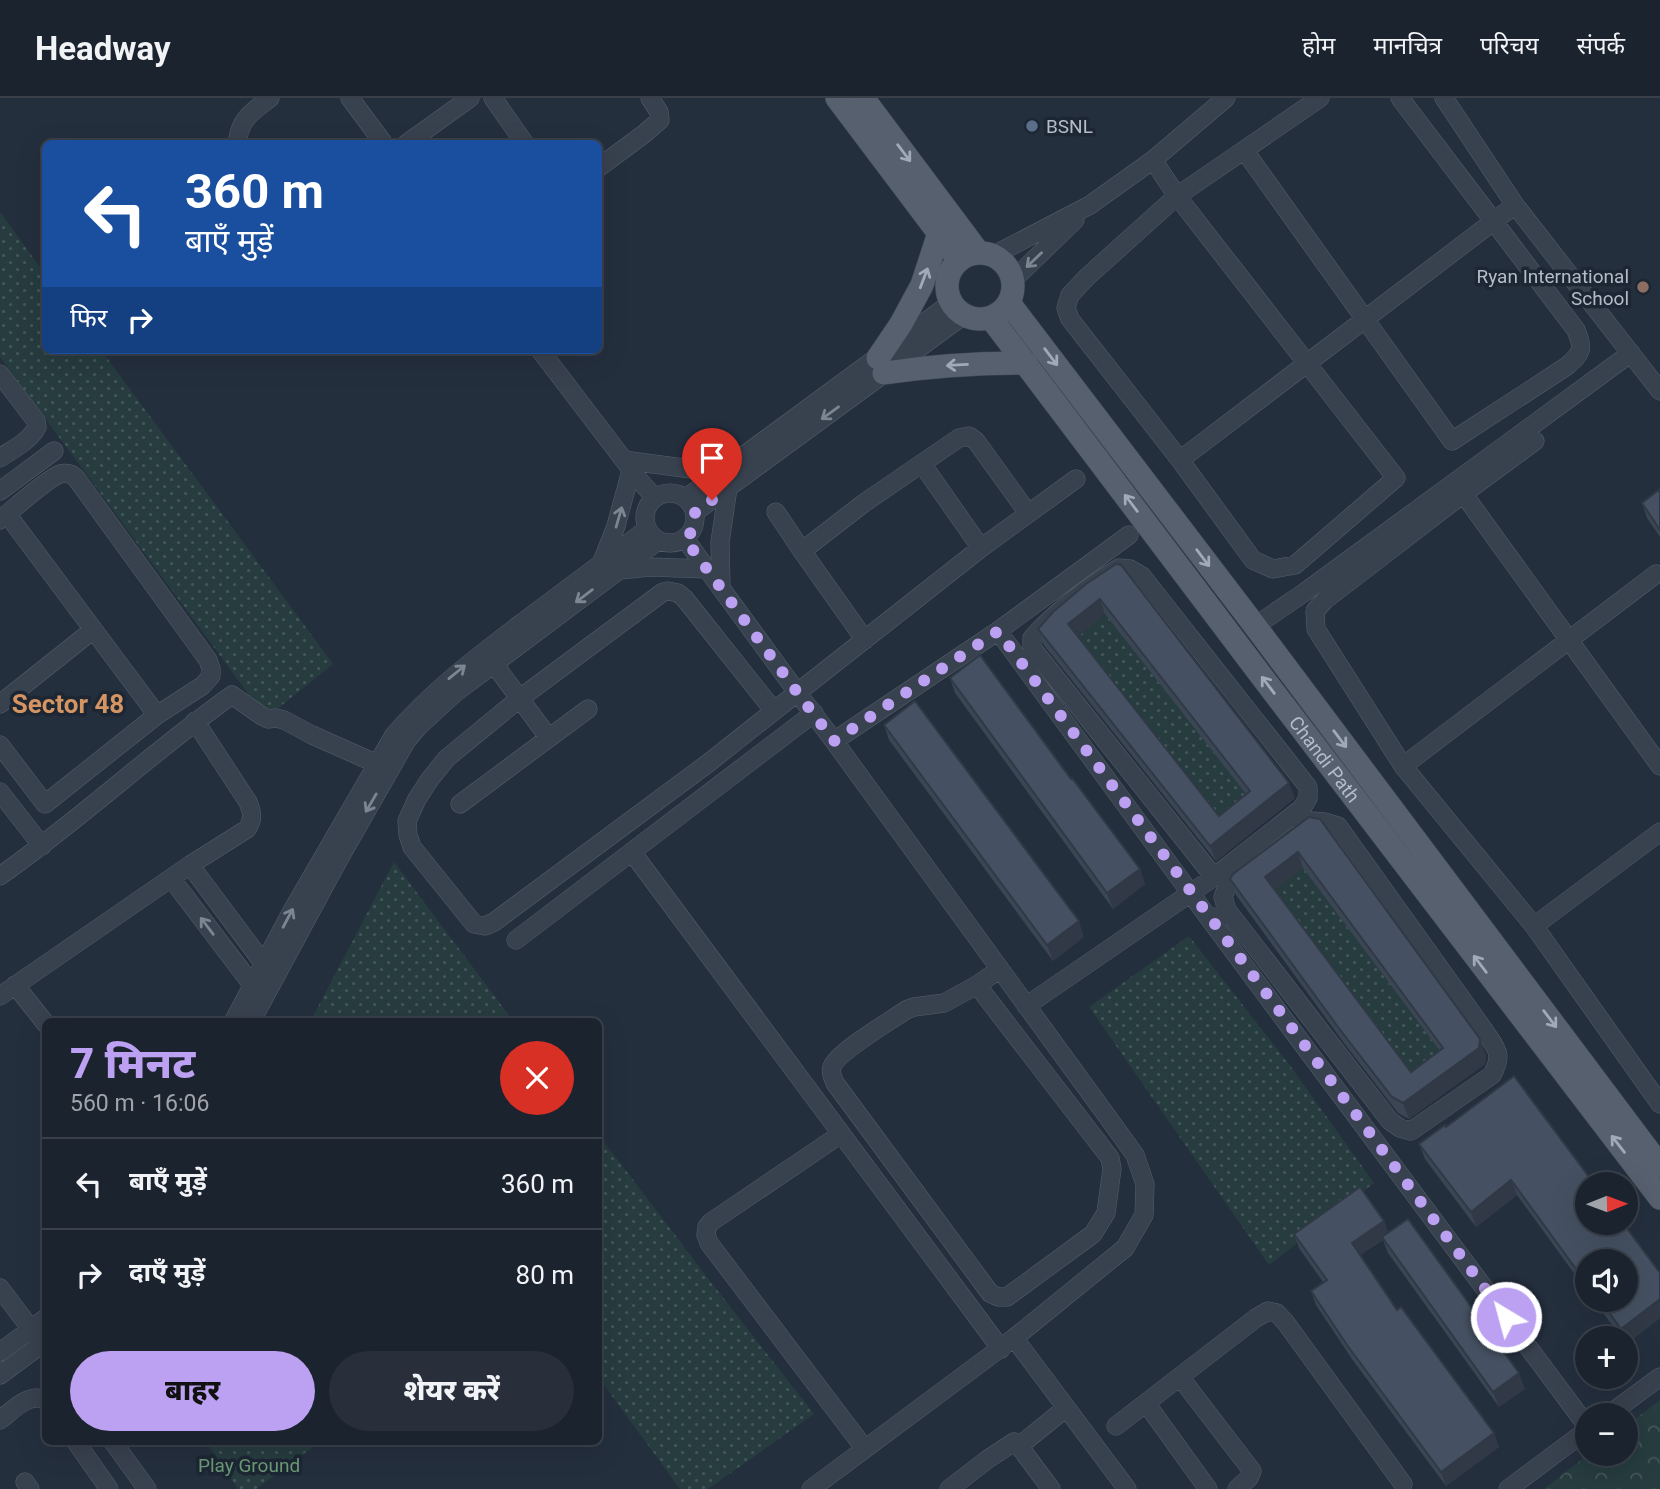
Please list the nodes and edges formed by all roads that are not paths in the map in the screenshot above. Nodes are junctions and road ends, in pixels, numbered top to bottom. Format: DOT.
graph roads {
  1 [pos="270,98"];
  2 [pos="350,98"];
  3 [pos="470,98"];
  4 [pos="493,98"];
  5 [pos="650,98"];
  6 [pos="837,98"];
  7 [pos="863,98"];
  8 [pos="1226,98"];
  9 [pos="1320,98"];
  10 [pos="1400,98"];
  11 [pos="1444,98"];
  12 [pos="238,140"];
  13 [pos="381,140"];
  14 [pos="412,140"];
  15 [pos="522,140"];
  16 [pos="1244,150"];
  17 [pos="1153,160"];
  18 [pos="602,165"];
  19 [pos="1177,196"];
  20 [pos="1090,205"];
  21 [pos="1515,205"];
  22 [pos="1494,221"];
  23 [pos="939,233"];
  24 [pos="977,256"];
  25 [pos="1013,280"];
  26 [pos="1009,303"];
  27 [pos="958,309"];
  28 [pos="991,317"];
  29 [pos="1365,319"];
  30 [pos="1631,353"];
  31 [pos="543,354"];
  32 [pos="1026,363"];
  33 [pos="1307,363"];
  34 [pos="873,371"];
  35 [pos="0,374"];
  36 [pos="1660,391"];
  37 [pos="1535,441"];
  38 [pos="54,451"];
  39 [pos="0,458"];
  40 [pos="1180,460"];
  41 [pos="922,464"];
  42 [pos="627,466"];
  43 [pos="1076,479"];
  44 [pos="724,481"];
  45 [pos="1459,488"];
  46 [pos="0,491"];
  47 [pos="655,498"];
  48 [pos="691,505"];
  49 [pos="776,512"];
  50 [pos="1028,513"];
  51 [pos="4,517"];
  52 [pos="653,535"];
  53 [pos="1129,535"];
  54 [pos="685,539"];
  55 [pos="981,548"];
  56 [pos="802,551"];
  57 [pos="602,562"];
  58 [pos="707,569"];
  59 [pos="619,570"];
  60 [pos="1656,574"];
  61 [pos="721,588"];
  62 [pos="1255,626"];
  63 [pos="93,630"];
  64 [pos="998,631"];
  65 [pos="865,639"];
  66 [pos="1570,641"];
  67 [pos="494,664"];
  68 [pos="797,692"];
  69 [pos="519,699"];
  70 [pos="0,704"];
  71 [pos="588,709"];
  72 [pos="774,711"];
  73 [pos="814,713"];
  74 [pos="157,715"];
  75 [pos="195,721"];
  76 [pos="549,738"];
  77 [pos="834,741"];
  78 [pos="0,745"];
  79 [pos="1404,765"];
  80 [pos="1660,765"];
  81 [pos="383,767"];
  82 [pos="0,792"];
  83 [pos="460,804"];
  84 [pos="1660,832"];
  85 [pos="42,846"];
  86 [pos="632,852"];
  87 [pos="190,865"];
  88 [pos="0,876"];
  89 [pos="1214,877"];
  90 [pos="171,878"];
  91 [pos="1191,893"];
  92 [pos="1227,910"];
  93 [pos="1212,921"];
  94 [pos="1534,926"];
  95 [pos="516,940"];
  96 [pos="1000,969"];
  97 [pos="269,971"];
  98 [pos="977,985"];
  99 [pos="7,990"];
  100 [pos="258,993"];
  101 [pos="1027,1006"];
  102 [pos="236,1018"];
  103 [pos="252,1018"];
  104 [pos="42,1021"];
  105 [pos="1658,1096"];
  106 [pos="1401,1128"];
  107 [pos="841,1134"];
  108 [pos="1377,1144"];
  109 [pos="1660,1166"];
  110 [pos="1660,1198"];
  111 [pos="0,1287"];
  112 [pos="998,1297"];
  113 [pos="976,1316"];
  114 [pos="42,1336"];
  115 [pos="1008,1344"];
  116 [pos="0,1352"];
  117 [pos="0,1375"];
  118 [pos="1180,1377"];
  119 [pos="1660,1377"];
  120 [pos="42,1398"];
  121 [pos="1146,1403"];
  122 [pos="1625,1403"];
  123 [pos="1066,1408"];
  124 [pos="1575,1412"];
  125 [pos="0,1419"];
  126 [pos="1116,1426"];
  127 [pos="1575,1437"];
  128 [pos="78,1445"];
  129 [pos="115,1445"];
  130 [pos="1019,1446"];
  131 [pos="865,1449"];
  132 [pos="1401,1487"];
  133 [pos="109,1489"];
  134 [pos="146,1489"];
  135 [pos="811,1489"];
  136 [pos="949,1489"];
  137 [pos="1051,1489"];
  138 [pos="1127,1489"];
  139 [pos="1208,1489"];
  140 [pos="1237,1489"];
  141 [pos="1508,1489"];
  1 -- 12 [label="street"];
  2 -- 13 [label="street"];
  3 -- 14 [label="street"];
  4 -- 15 [label="street"];
  5 -- 18 [label="street"];
  6 -- 23 [label="main road"];
  7 -- 24 [label="main road, one-way"];
  8 -- 17 [label="street"];
  9 -- 16 [label="street"];
  10 -- 22 [label="street"];
  11 -- 21 [label="street"];
  16 -- 19 [label="street"];
  16 -- 29 [label="street"];
  17 -- 19 [label="street"];
  17 -- 20 [label="street"];
  19 -- 33 [label="street"];
  19 -- 40 [label="street"];
  20 -- 24 [label="street"];
  20 -- 25 [label="street, one-way"];
  21 -- 22 [label="street"];
  21 -- 30 [label="street"];
  22 -- 29 [label="street"];
  22 -- 29 [label="street"];
  23 -- 24 [label="main road"];
  34 -- 23 [label="main road, one-way"];
  24 -- 25 [label="main road"];
  24 -- 27 [label="main road"];
  25 -- 26 [label="main road"];
  26 -- 28 [label="main road"];
  26 -- 62 [label="main road, Chandi Path, one-way"];
  27 -- 28 [label="main road"];
  27 -- 34 [label="street"];
  28 -- 32 [label="main road, Chandi Path"];
  29 -- 33 [label="street"];
  30 -- 36 [label="street"];
  30 -- 45 [label="street"];
  31 -- 42 [label="street"];
  32 -- 34 [label="main road, one-way"];
  110 -- 32 [label="main road, Chandi Path, one-way"];
  33 -- 40 [label="street"];
  33 -- 40 [label="street"];
  34 -- 44 [label="street"];
  35 -- 39 [label="street"];
  37 -- 45 [label="street"];
  38 -- 46 [label="street"];
  41 -- 50 [label="street"];
  41 -- 55 [label="street"];
  41 -- 56 [label="street"];
  42 -- 44 [label="street"];
  42 -- 47 [label="street"];
  57 -- 42 [label="street, one-way"];
  43 -- 50 [label="street"];
  44 -- 48 [label="street"];
  44 -- 61 [label="street"];
  45 -- 62 [label="street"];
  45 -- 66 [label="street"];
  45 -- 79 [label="street"];
  47 -- 48 [label="street"];
  47 -- 52 [label="street"];
  48 -- 54 [label="street"];
  49 -- 56 [label="street"];
  50 -- 55 [label="street"];
  51 -- 63 [label="street"];
  51 -- 74 [label="street"];
  52 -- 54 [label="street"];
  52 -- 57 [label="street"];
  52 -- 59 [label="street"];
  53 -- 64 [label="street"];
  54 -- 58 [label="street"];
  55 -- 65 [label="street"];
  56 -- 65 [label="street"];
  81 -- 57 [label="street, one-way"];
  58 -- 59 [label="street"];
  58 -- 61 [label="street"];
  59 -- 67 [label="street, one-way"];
  60 -- 66 [label="street"];
  61 -- 68 [label="street"];
  62 -- 109 [label="main road, Chandi Path, one-way"];
  63 -- 70 [label="street"];
  63 -- 74 [label="street"];
  64 -- 77 [label="street"];
  64 -- 91 [label="street"];
  65 -- 68 [label="street"];
  66 -- 79 [label="street"];
  66 -- 80 [label="street"];
  67 -- 69 [label="street"];
  67 -- 81 [label="street"];
  68 -- 72 [label="street"];
  68 -- 73 [label="street"];
  69 -- 72 [label="street"];
  69 -- 72 [label="street"];
  69 -- 76 [label="street"];
  71 -- 76 [label="street"];
  73 -- 77 [label="street"];
  73 -- 86 [label="street"];
  74 -- 78 [label="street"];
  75 -- 81 [label="street"];
  75 -- 85 [label="street"];
  75 -- 87 [label="street"];
  76 -- 83 [label="street"];
  77 -- 96 [label="street"];
  79 -- 94 [label="street"];
  81 -- 97 [label="street"];
  82 -- 85 [label="street"];
  84 -- 94 [label="street"];
  85 -- 88 [label="street"];
  86 -- 95 [label="street"];
  86 -- 107 [label="street"];
  87 -- 90 [label="street"];
  87 -- 97 [label="street"];
  89 -- 89 [label="street"];
  89 -- 91 [label="street"];
  90 -- 99 [label="street"];
  100 -- 90 [label="street, one-way"];
  91 -- 93 [label="street"];
  91 -- 101 [label="street"];
  92 -- 93 [label="street"];
  92 -- 106 [label="street"];
  92 -- 106 [label="street"];
  93 -- 108 [label="street"];
  94 -- 105 [label="street"];
  96 -- 98 [label="street"];
  96 -- 101 [label="street"];
  97 -- 100 [label="street"];
  98 -- 112 [label="street"];
  98 -- 112 [label="street"];
  99 -- 104 [label="street"];
  100 -- 102 [label="street"];
  100 -- 103 [label="street"];
  101 -- 115 [label="street"];
  106 -- 108 [label="street"];
  107 -- 113 [label="street"];
  107 -- 131 [label="street"];
  108 -- 124 [label="street"];
  111 -- 114 [label="street"];
  112 -- 113 [label="street"];
  113 -- 115 [label="street"];
  114 -- 116 [label="street"];
  114 -- 117 [label="street"];
  115 -- 123 [label="street"];
  115 -- 131 [label="street"];
  118 -- 121 [label="street"];
  118 -- 132 [label="street"];
  118 -- 140 [label="street"];
  119 -- 122 [label="street"];
  120 -- 125 [label="street"];
  121 -- 126 [label="street"];
  121 -- 139 [label="street"];
  123 -- 130 [label="street"];
  123 -- 138 [label="street"];
  127 -- 141 [label="street"];
  128 -- 133 [label="street"];
  129 -- 134 [label="street"];
  130 -- 136 [label="street"];
  130 -- 137 [label="street"];
  131 -- 135 [label="street"];
}
